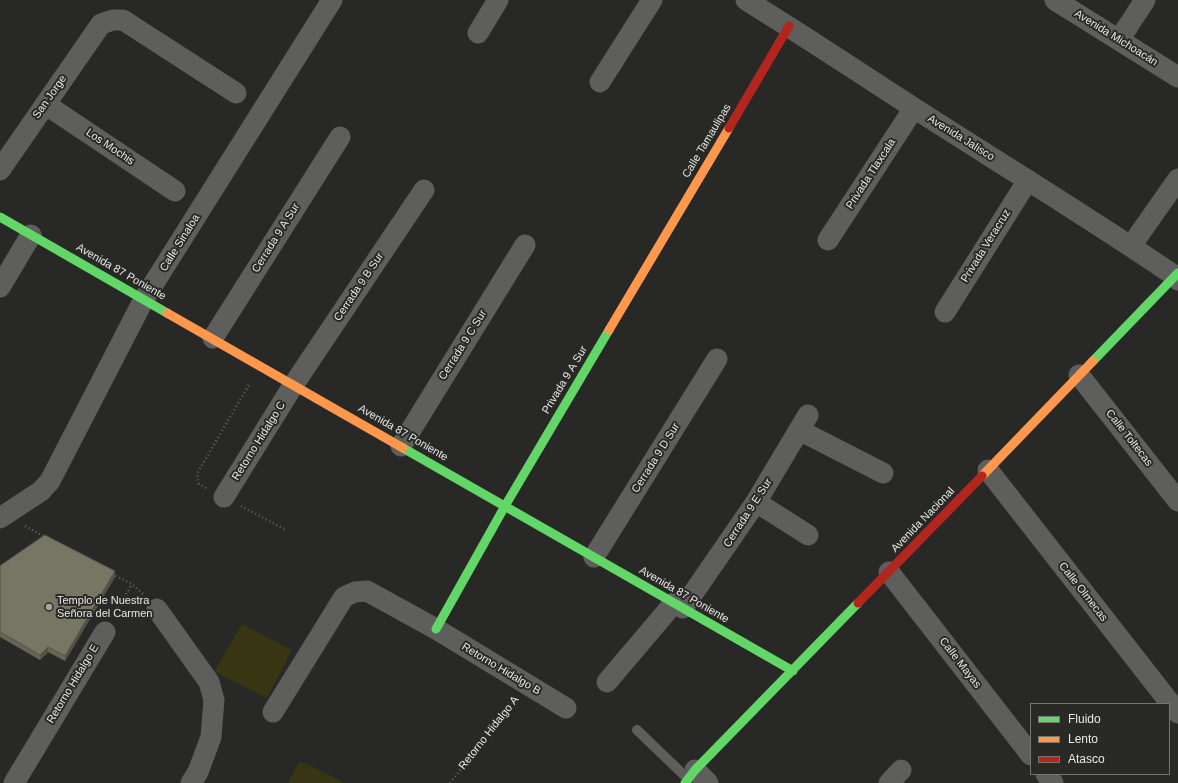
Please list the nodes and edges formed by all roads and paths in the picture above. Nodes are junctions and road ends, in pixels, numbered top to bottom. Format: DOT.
graph roads {
  1 [pos="332,0"];
  2 [pos="498,0"];
  3 [pos="652,0"];
  4 [pos="746,0"];
  5 [pos="1055,0"];
  6 [pos="1145,0"];
  7 [pos="789,26"];
  8 [pos="478,33"];
  9 [pos="1119,40"];
  10 [pos="1178,77"];
  11 [pos="600,82"];
  12 [pos="236,93"];
  13 [pos="45,104"];
  14 [pos="914,108"];
  15 [pos="340,137"];
  16 [pos="0,170"];
  17 [pos="1178,178"];
  18 [pos="1028,180"];
  19 [pos="424,190"];
  20 [pos="175,191"];
  21 [pos="0,217"];
  22 [pos="31,235"];
  23 [pos="828,240"];
  24 [pos="525,245"];
  25 [pos="1132,246"];
  26 [pos="646,267"];
  27 [pos="1177,276"];
  28 [pos="0,287"];
  29 [pos="144,299"];
  30 [pos="945,312"];
  31 [pos="213,338"];
  32 [pos="717,359"];
  33 [pos="1080,375"];
  34 [pos="253,377"];
  35 [pos="294,384"];
  36 [pos="400,446"];
  37 [pos="988,470"];
  38 [pos="883,473"];
  39 [pos="199,484"];
  40 [pos="224,497"];
  41 [pos="1178,501"];
  42 [pos="756,502"];
  43 [pos="505,506"];
  44 [pos="2,516"];
  45 [pos="808,535"];
  46 [pos="51,540"];
  47 [pos="594,557"];
  48 [pos="889,572"];
  49 [pos="112,573"];
  50 [pos="132,584"];
  51 [pos="678,605"];
  52 [pos="157,609"];
  53 [pos="436,629"];
  54 [pos="104,632"];
  55 [pos="793,671"];
  56 [pos="607,682"];
  57 [pos="527,684"];
  58 [pos="566,708"];
  59 [pos="273,712"];
  60 [pos="1178,713"];
  61 [pos="637,730"];
  62 [pos="1030,754"];
  63 [pos="1047,775"];
  64 [pos="194,777"];
  65 [pos="694,779"];
  66 [pos="14,783"];
  67 [pos="450,783"];
  68 [pos="1053,783"];
  1 -- 29 [label="street, Calle Sinaloa"];
  2 -- 8 [label="street"];
  3 -- 11 [label="street"];
  4 -- 7 [label="street, Avenida Jalisco"];
  5 -- 9 [label="street, Avenida Michoacán"];
  6 -- 9 [label="street"];
  7 -- 14 [label="street, Avenida Jalisco"];
  7 -- 26 [label="street, Calle Tamaulipas"];
  9 -- 10 [label="street, Avenida Michoacán"];
  12 -- 13 [label="street, San Jorge"];
  13 -- 16 [label="street, San Jorge"];
  13 -- 20 [label="street, Los Mochis"];
  14 -- 18 [label="street, Avenida Jalisco"];
  14 -- 23 [label="street, Privada Tlaxcala"];
  15 -- 31 [label="street, Cerrada 9 A Sur"];
  17 -- 25 [label="street"];
  18 -- 25 [label="street, Avenida Jalisco"];
  18 -- 30 [label="street, Privada Veracruz"];
  19 -- 35 [label="street, Cerrada 9 B Sur"];
  21 -- 22 [label="street, Avenida 87 Poniente"];
  22 -- 28 [label="street"];
  22 -- 29 [label="street, Avenida 87 Poniente"];
  24 -- 36 [label="street, Cerrada 9 C Sur"];
  25 -- 27 [label="street, Avenida Jalisco"];
  26 -- 43 [label="street, Privada 9 A Sur"];
  27 -- 33 [label="street, Avenida Nacional"];
  29 -- 31 [label="street, Avenida 87 Poniente"];
  29 -- 44 [label="street, Calle Sinaloa"];
  31 -- 35 [label="street, Avenida 87 Poniente"];
  32 -- 47 [label="street, Cerrada 9 D Sur"];
  33 -- 37 [label="street, Avenida Nacional"];
  33 -- 41 [label="street, Calle Toltecas"];
  34 -- 39 [label="path"];
  35 -- 36 [label="street, Avenida 87 Poniente"];
  35 -- 40 [label="street, Retorno Hidalgo C"];
  36 -- 43 [label="street, Avenida 87 Poniente"];
  37 -- 48 [label="street, Avenida Nacional"];
  37 -- 60 [label="street, Calle Olmecas"];
  38 -- 42 [label="street, Cerrada 9 E Sur"];
  42 -- 45 [label="street"];
  42 -- 51 [label="street, Cerrada 9 E Sur"];
  43 -- 47 [label="street, Avenida 87 Poniente"];
  43 -- 53 [label="street"];
  44 -- 46 [label="path"];
  47 -- 51 [label="street, Avenida 87 Poniente"];
  48 -- 55 [label="street, Avenida Nacional"];
  48 -- 62 [label="street, Calle Mayas"];
  49 -- 50 [label="path"];
  50 -- 52 [label="path"];
  50 -- 54 [label="path, Retorno Hidalgo E"];
  51 -- 55 [label="street, Avenida 87 Poniente"];
  51 -- 56 [label="street"];
  52 -- 64 [label="street"];
  53 -- 57 [label="street, Retorno Hidalgo B"];
  53 -- 59 [label="street, Retorno Hidalgo B"];
  54 -- 66 [label="street, Retorno Hidalgo E"];
  55 -- 65 [label="street, Avenida Nacional"];
  57 -- 58 [label="street, Retorno Hidalgo B"];
  57 -- 67 [label="path, Retorno Hidalgo A"];
  61 -- 65 [label="lane"];
  63 -- 68 [label="street"];
}
